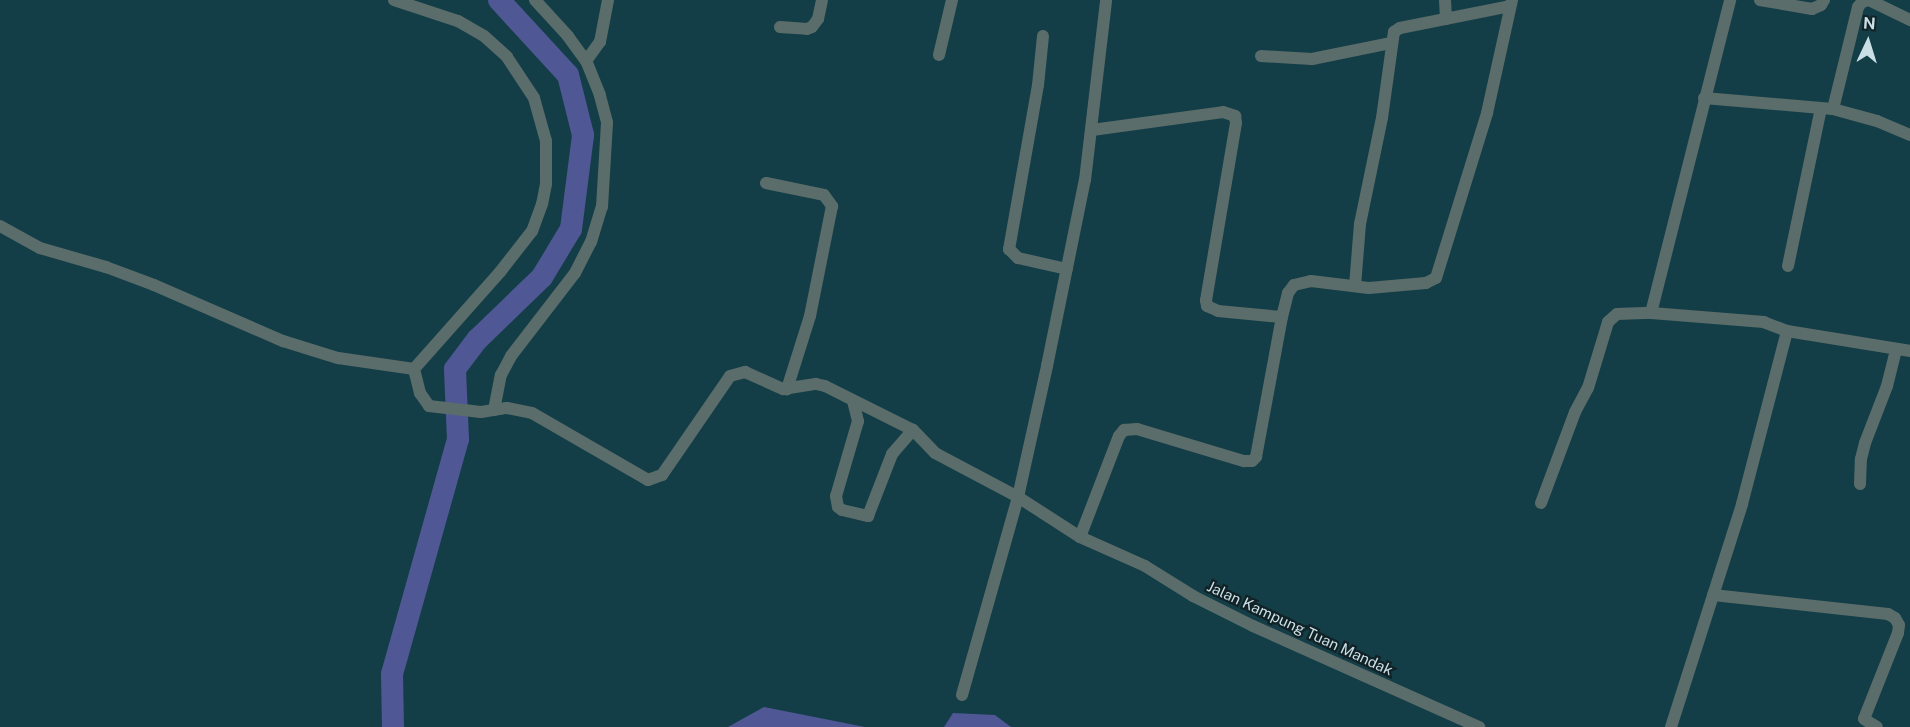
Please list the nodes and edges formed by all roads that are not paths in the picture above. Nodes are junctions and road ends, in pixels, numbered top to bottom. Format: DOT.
graph roads {
  1 [pos="394,0"];
  2 [pos="535,0"];
  3 [pos="608,0"];
  4 [pos="822,0"];
  5 [pos="952,0"];
  6 [pos="1106,0"];
  7 [pos="1445,0"];
  8 [pos="1730,0"];
  9 [pos="1760,0"];
  10 [pos="1824,0"];
  11 [pos="1511,3"];
  12 [pos="1446,19"];
  13 [pos="1910,20"];
  14 [pos="780,27"];
  15 [pos="1043,36"];
  16 [pos="1391,43"];
  17 [pos="939,55"];
  18 [pos="1261,56"];
  19 [pos="586,61"];
  20 [pos="1704,98"];
  21 [pos="1827,108"];
  22 [pos="1092,130"];
  23 [pos="1910,135"];
  24 [pos="766,183"];
  25 [pos="0,226"];
  26 [pos="1788,266"];
  27 [pos="1067,269"];
  28 [pos="1355,286"];
  29 [pos="1651,312"];
  30 [pos="1282,317"];
  31 [pos="1787,331"];
  32 [pos="1896,350"];
  33 [pos="1910,351"];
  34 [pos="414,369"];
  35 [pos="787,389"];
  36 [pos="853,401"];
  37 [pos="494,410"];
  38 [pos="913,430"];
  39 [pos="1860,484"];
  40 [pos="1018,497"];
  41 [pos="1541,503"];
  42 [pos="1080,537"];
  43 [pos="1713,595"];
  44 [pos="962,694"];
  45 [pos="1862,723"];
  46 [pos="1479,727"];
  47 [pos="1671,727"];
  48 [pos="1877,727"];
  1 -- 34 [label="street"];
  2 -- 19 [label="street"];
  3 -- 19 [label="street"];
  4 -- 14 [label="street"];
  5 -- 17 [label="street"];
  6 -- 22 [label="street"];
  7 -- 12 [label="street"];
  8 -- 20 [label="street"];
  9 -- 10 [label="street"];
  11 -- 12 [label="street"];
  11 -- 28 [label="street"];
  12 -- 16 [label="street"];
  13 -- 21 [label="street"];
  15 -- 27 [label="street"];
  16 -- 18 [label="street"];
  16 -- 28 [label="street"];
  19 -- 37 [label="street"];
  20 -- 21 [label="street"];
  20 -- 29 [label="street"];
  21 -- 23 [label="street"];
  21 -- 26 [label="street"];
  22 -- 27 [label="street"];
  22 -- 30 [label="street"];
  24 -- 35 [label="street"];
  25 -- 34 [label="street"];
  27 -- 40 [label="street"];
  28 -- 30 [label="street"];
  29 -- 31 [label="street"];
  29 -- 41 [label="street"];
  30 -- 42 [label="street"];
  31 -- 32 [label="street"];
  31 -- 43 [label="street"];
  32 -- 33 [label="street"];
  32 -- 39 [label="street"];
  34 -- 37 [label="street"];
  35 -- 36 [label="street"];
  35 -- 37 [label="street"];
  36 -- 38 [label="street"];
  36 -- 38 [label="street"];
  38 -- 40 [label="street, Jalan Kampung Tuan Mandak"];
  40 -- 42 [label="street, Jalan Kampung Tuan Mandak"];
  40 -- 44 [label="street"];
  42 -- 46 [label="street, Jalan Kampung Tuan Mandak"];
  43 -- 45 [label="street"];
  43 -- 47 [label="street"];
  45 -- 48 [label="street"];
}
